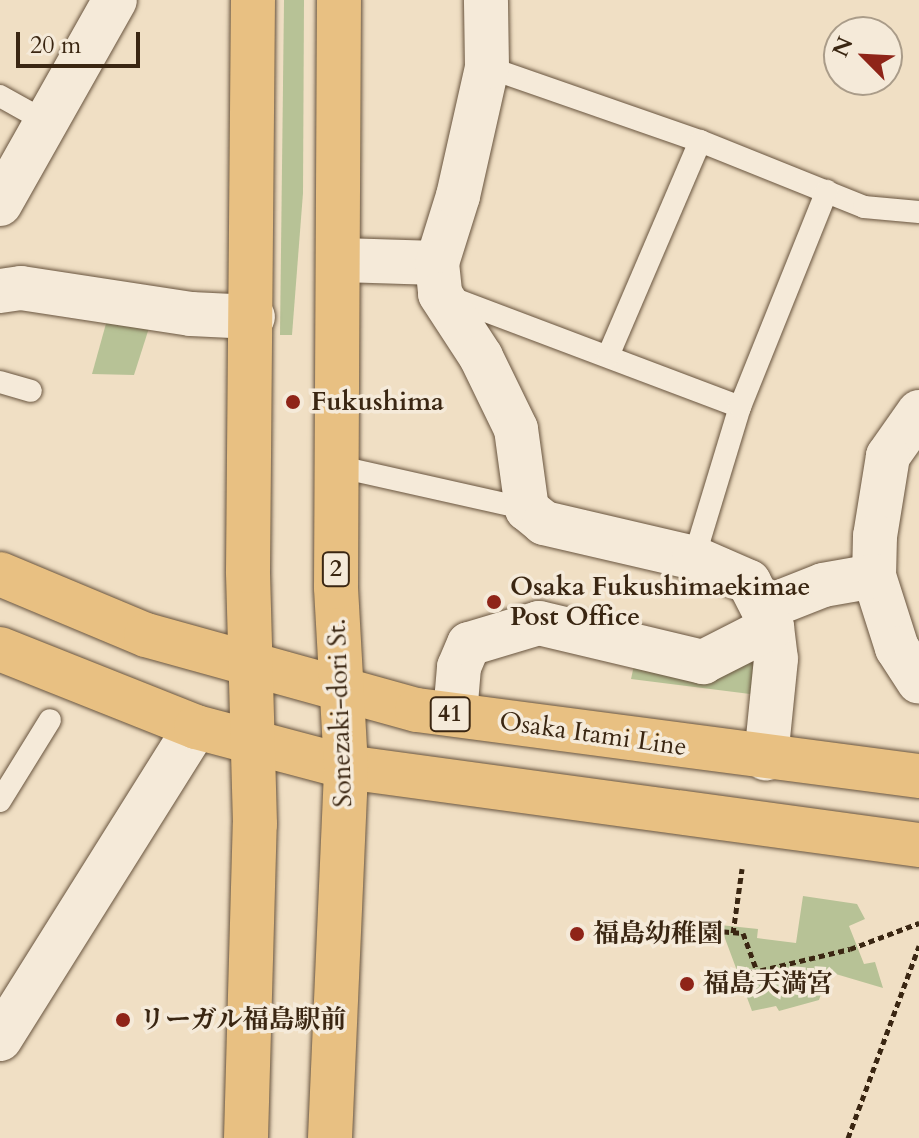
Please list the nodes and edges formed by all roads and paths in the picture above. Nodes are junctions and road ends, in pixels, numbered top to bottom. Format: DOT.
graph roads {
  1 [pos="115,0"];
  2 [pos="253,0"];
  3 [pos="339,0"];
  4 [pos="486,0"];
  5 [pos="487,67"];
  6 [pos="0,96"];
  7 [pos="45,121"];
  8 [pos="700,141"];
  9 [pos="827,191"];
  10 [pos="0,204"];
  11 [pos="919,212"];
  12 [pos="341,260"];
  13 [pos="438,279"];
  14 [pos="0,291"];
  15 [pos="253,317"];
  16 [pos="608,356"];
  17 [pos="0,382"];
  18 [pos="31,391"];
  19 [pos="740,407"];
  20 [pos="919,412"];
  21 [pos="335,466"];
  22 [pos="527,509"];
  23 [pos="694,558"];
  24 [pos="0,574"];
  25 [pos="874,576"];
  26 [pos="769,618"];
  27 [pos="0,649"];
  28 [pos="250,666"];
  29 [pos="919,682"];
  30 [pos="341,691"];
  31 [pos="455,714"];
  32 [pos="50,720"];
  33 [pos="196,727"];
  34 [pos="255,743"];
  35 [pos="766,758"];
  36 [pos="346,767"];
  37 [pos="919,776"];
  38 [pos="0,801"];
  39 [pos="919,845"];
  40 [pos="742,869"];
  41 [pos="919,923"];
  42 [pos="693,929"];
  43 [pos="733,933"];
  44 [pos="919,946"];
  45 [pos="757,971"];
  46 [pos="741,975"];
  47 [pos="0,1039"];
  48 [pos="246,1138"];
  49 [pos="330,1138"];
  50 [pos="848,1138"];
  1 -- 7 [label="street"];
  2 -- 15 [label="main road"];
  3 -- 12 [label="main road, Sonezaki-dori St. / 2"];
  4 -- 5 [label="street"];
  5 -- 8 [label="lane"];
  5 -- 13 [label="street"];
  6 -- 7 [label="lane"];
  7 -- 10 [label="street"];
  8 -- 9 [label="lane"];
  8 -- 16 [label="lane"];
  9 -- 11 [label="lane"];
  9 -- 19 [label="lane"];
  12 -- 13 [label="street"];
  12 -- 21 [label="main road, Sonezaki-dori St. / 2"];
  13 -- 16 [label="lane"];
  13 -- 22 [label="street"];
  14 -- 15 [label="street"];
  15 -- 28 [label="main road"];
  16 -- 19 [label="lane"];
  17 -- 18 [label="lane"];
  19 -- 23 [label="lane"];
  20 -- 25 [label="street"];
  21 -- 22 [label="lane"];
  21 -- 30 [label="main road, Sonezaki-dori St. / 2"];
  22 -- 23 [label="street"];
  23 -- 26 [label="street"];
  24 -- 28 [label="main road, Osaka Itami Line / 41"];
  25 -- 26 [label="street"];
  25 -- 29 [label="street"];
  26 -- 31 [label="street"];
  26 -- 35 [label="street"];
  27 -- 33 [label="main road"];
  28 -- 30 [label="main road, Osaka Itami Line / 41"];
  28 -- 34 [label="main road"];
  30 -- 31 [label="main road, Osaka Itami Line / 41"];
  30 -- 36 [label="main road, Sonezaki-dori St. / 2"];
  31 -- 35 [label="main road, Osaka Itami Line / 41"];
  32 -- 38 [label="lane"];
  33 -- 34 [label="main road"];
  33 -- 47 [label="street"];
  34 -- 36 [label="main road"];
  34 -- 48 [label="main road"];
  35 -- 37 [label="main road, Osaka Itami Line / 41"];
  36 -- 39 [label="main road"];
  36 -- 49 [label="main road, Sonezaki-dori St. / 2"];
  40 -- 43 [label="path"];
  41 -- 46 [label="path"];
  42 -- 43 [label="path"];
  43 -- 45 [label="path"];
  44 -- 50 [label="path"];
}
